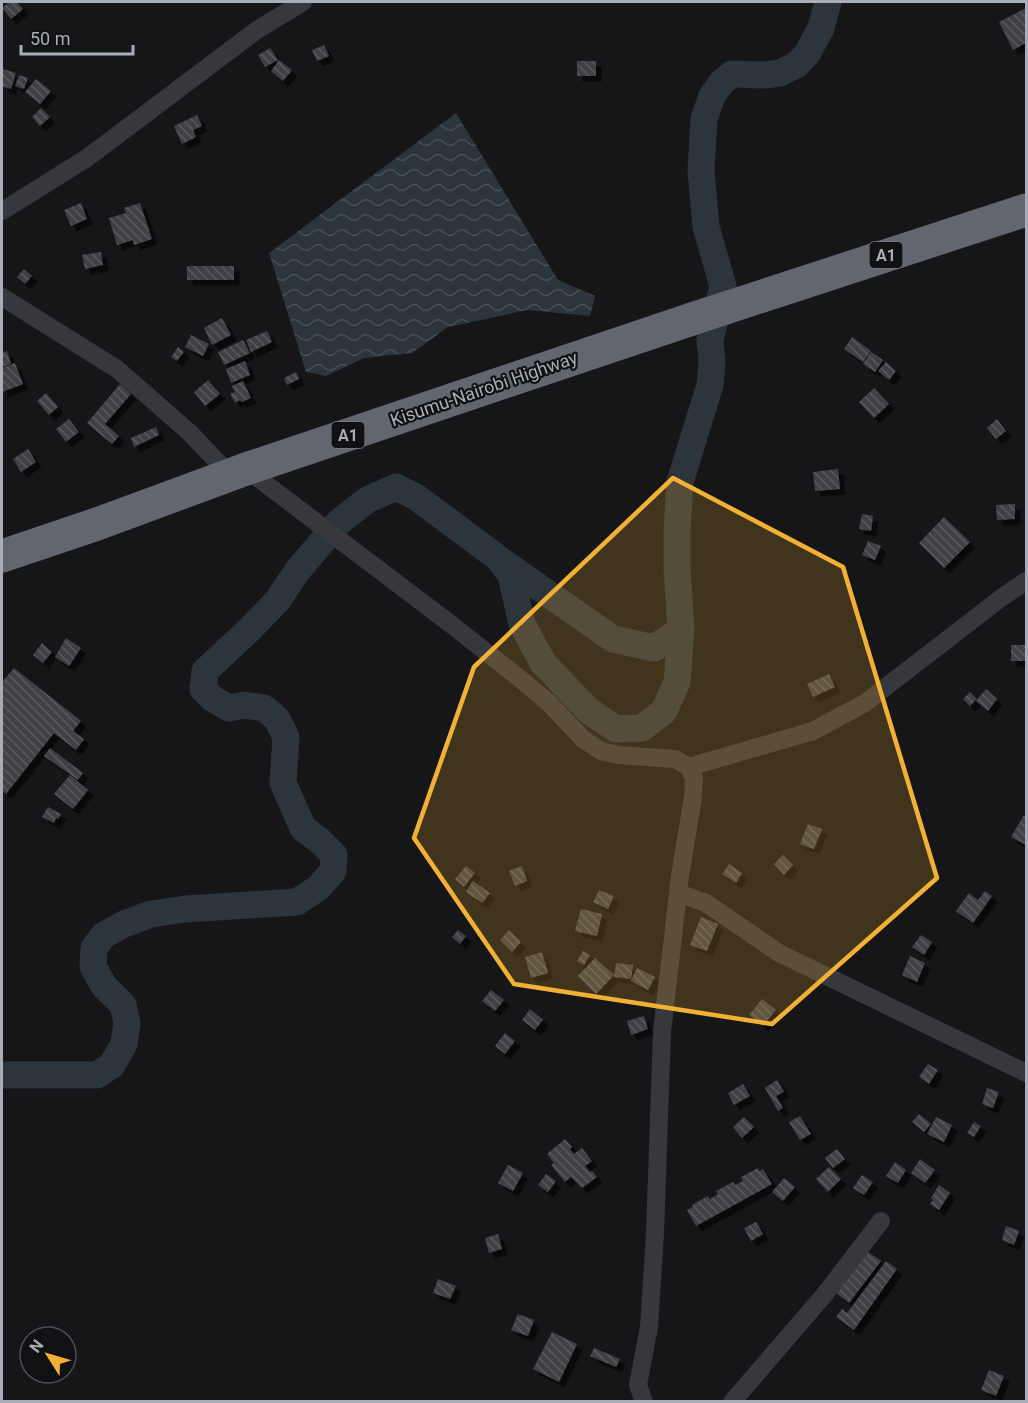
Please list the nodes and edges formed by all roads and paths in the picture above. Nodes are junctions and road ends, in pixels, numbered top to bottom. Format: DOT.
graph roads {
  1 [pos="303,2"];
  2 [pos="1026,210"];
  3 [pos="2,211"];
  4 [pos="2,297"];
  5 [pos="238,472"];
  6 [pos="2,556"];
  7 [pos="1026,581"];
  8 [pos="689,767"];
  9 [pos="684,895"];
  10 [pos="1026,1073"];
  11 [pos="881,1221"];
  12 [pos="638,1396"];
  13 [pos="732,1401"];
  1 -- 3 [label="street"];
  2 -- 5 [label="highway, Kisumu-Nairobi Highway / A1"];
  4 -- 5 [label="street"];
  5 -- 6 [label="highway, Kisumu-Nairobi Highway / A1"];
  5 -- 8 [label="street"];
  7 -- 8 [label="street"];
  8 -- 12 [label="street"];
  9 -- 10 [label="street"];
  11 -- 13 [label="street"];
}
